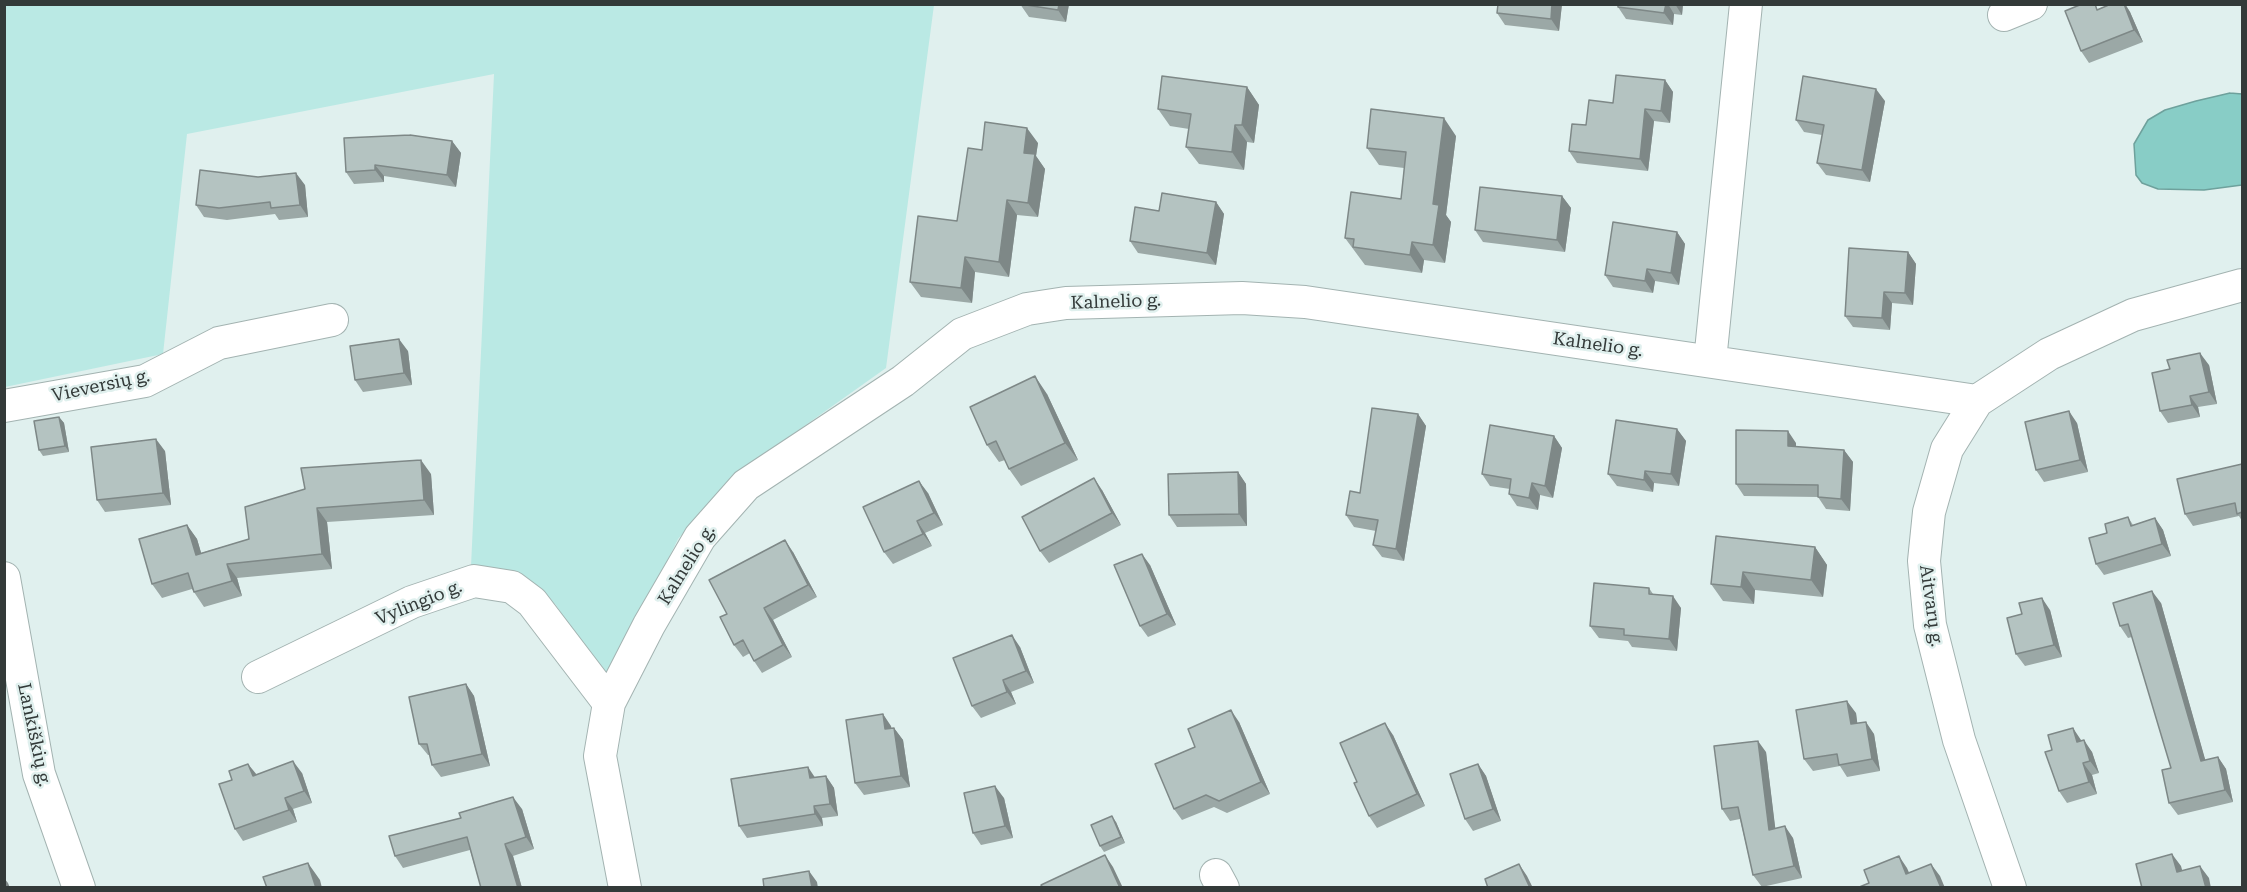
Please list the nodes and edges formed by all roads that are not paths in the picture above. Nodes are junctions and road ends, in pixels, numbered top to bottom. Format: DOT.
graph roads {
  1 [pos="1746,4"];
  2 [pos="2242,285"];
  3 [pos="332,320"];
  4 [pos="1710,361"];
  5 [pos="1977,401"];
  6 [pos="4,405"];
  7 [pos="4,578"];
  8 [pos="258,677"];
  9 [pos="609,704"];
  10 [pos="79,888"];
  11 [pos="625,888"];
  12 [pos="2010,888"];
  1 -- 4 [label="street"];
  2 -- 5 [label="street, Aitvarų g."];
  3 -- 6 [label="street, Vieversių g."];
  4 -- 5 [label="street, Kalnelio g."];
  4 -- 9 [label="street, Kalnelio g."];
  5 -- 12 [label="street, Aitvarų g."];
  7 -- 10 [label="street, Lankiškių g."];
  8 -- 9 [label="street, Vylingio g."];
  9 -- 11 [label="street, Kalnelio g."];
}
